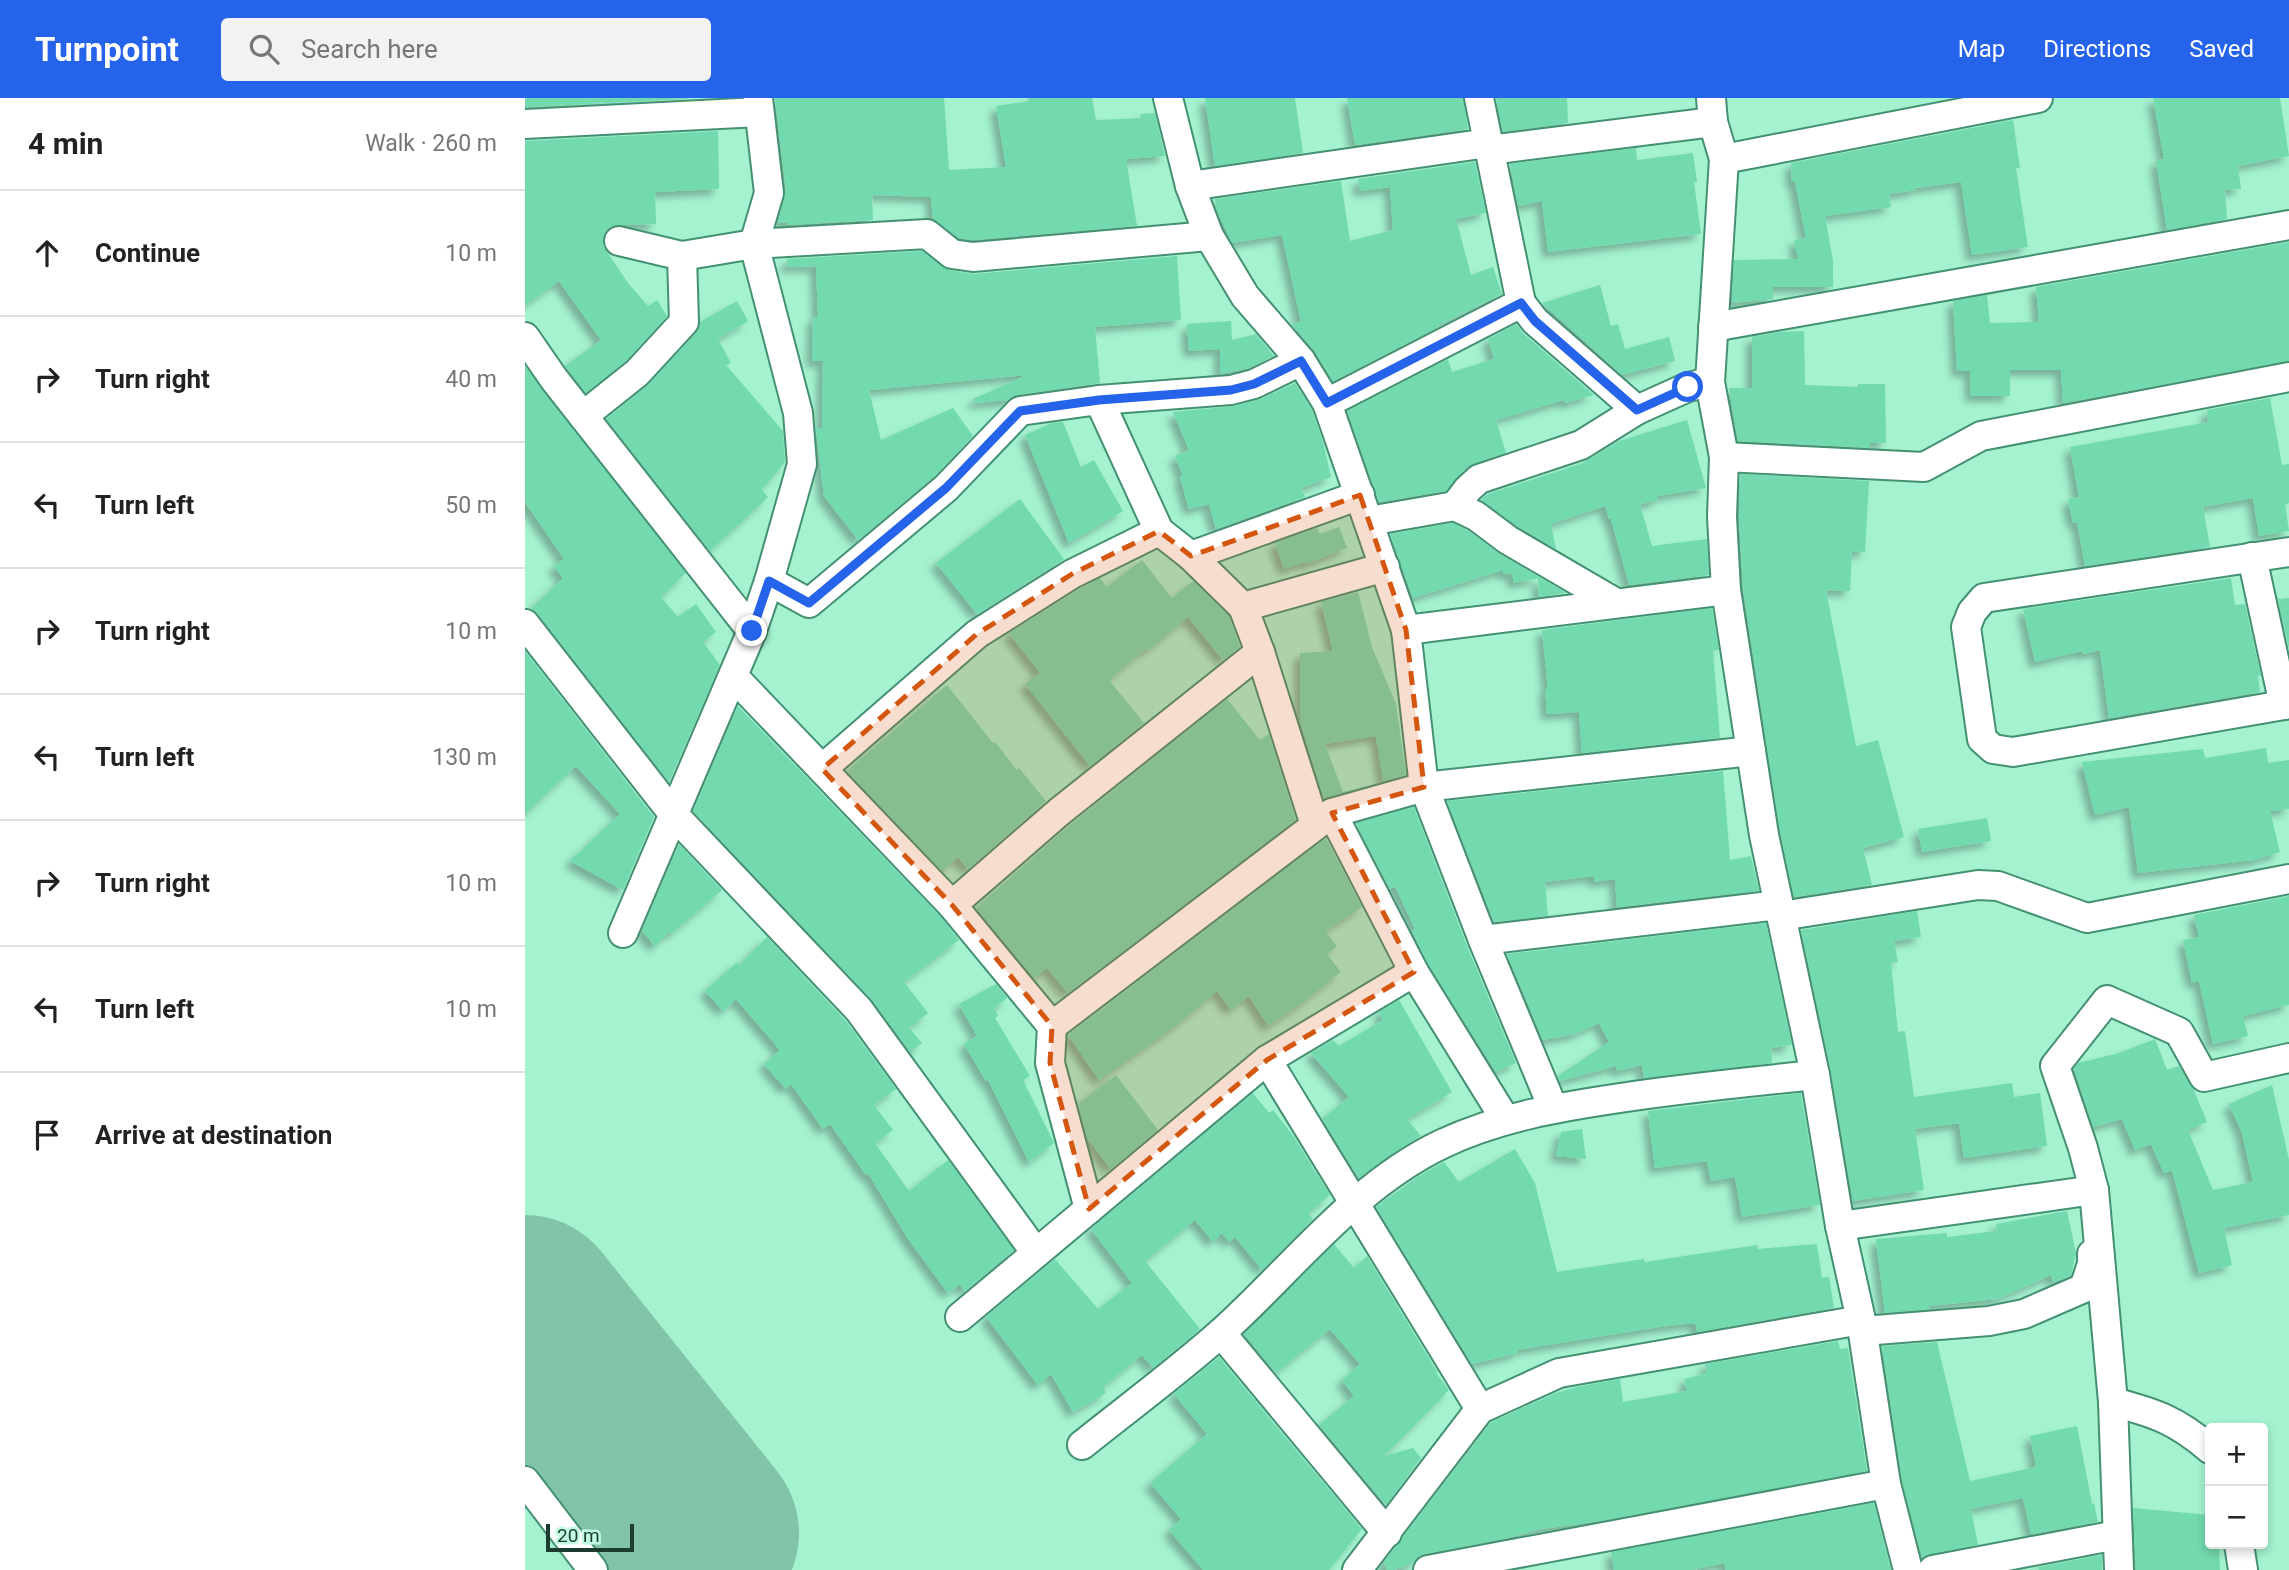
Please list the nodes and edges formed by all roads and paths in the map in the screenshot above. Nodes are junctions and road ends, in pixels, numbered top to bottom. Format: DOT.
graph roads {
  1 [pos="1168,98"];
  2 [pos="1479,98"];
  3 [pos="2038,98"];
  4 [pos="759,105"];
  5 [pos="1712,110"];
  6 [pos="525,124"];
  7 [pos="1489,146"];
  8 [pos="1724,159"];
  9 [pos="1190,186"];
  10 [pos="2289,225"];
  11 [pos="1209,236"];
  12 [pos="619,241"];
  13 [pos="754,244"];
  14 [pos="682,256"];
  15 [pos="1521,303"];
  16 [pos="1713,327"];
  17 [pos="525,337"];
  18 [pos="1301,361"];
  19 [pos="2289,377"];
  20 [pos="1710,382"];
  21 [pos="1099,400"];
  22 [pos="1327,403"];
  23 [pos="1637,410"];
  24 [pos="583,416"];
  25 [pos="1724,457"];
  26 [pos="1455,506"];
  27 [pos="1365,508"];
  28 [pos="1159,531"];
  29 [pos="2289,552"];
  30 [pos="1191,555"];
  31 [pos="2252,557"];
  32 [pos="1385,567"];
  33 [pos="769,581"];
  34 [pos="1726,590"];
  35 [pos="1616,603"];
  36 [pos="1243,607"];
  37 [pos="525,624"];
  38 [pos="1406,630"];
  39 [pos="752,631"];
  40 [pos="1260,652"];
  41 [pos="734,677"];
  42 [pos="2287,705"];
  43 [pos="1751,751"];
  44 [pos="822,769"];
  45 [pos="1424,787"];
  46 [pos="674,815"];
  47 [pos="1324,819"];
  48 [pos="2289,879"];
  49 [pos="952,905"];
  50 [pos="1780,911"];
  51 [pos="622,933"];
  52 [pos="1483,940"];
  53 [pos="1414,972"];
  54 [pos="1052,1026"];
  55 [pos="2289,1058"];
  56 [pos="1267,1060"];
  57 [pos="1815,1075"];
  58 [pos="1553,1108"];
  59 [pos="1505,1119"];
  60 [pos="2094,1190"];
  61 [pos="1354,1203"];
  62 [pos="1089,1209"];
  63 [pos="1840,1226"];
  64 [pos="1036,1253"];
  65 [pos="960,1317"];
  66 [pos="1862,1326"];
  67 [pos="1221,1333"];
  68 [pos="2113,1402"];
  69 [pos="1480,1409"];
  70 [pos="1082,1445"];
  71 [pos="2205,1445"];
  72 [pos="525,1481"];
  73 [pos="1886,1484"];
  74 [pos="1387,1533"];
  75 [pos="2117,1535"];
  76 [pos="2240,1549"];
  77 [pos="593,1570"];
  78 [pos="1357,1570"];
  79 [pos="1428,1570"];
  80 [pos="1908,1570"];
  81 [pos="1933,1570"];
  82 [pos="2119,1570"];
  83 [pos="2243,1570"];
  1 -- 9 [label="street"];
  2 -- 7 [label="street"];
  3 -- 8 [label="street"];
  4 -- 6 [label="street"];
  4 -- 13 [label="street"];
  5 -- 7 [label="street"];
  5 -- 8 [label="street"];
  7 -- 9 [label="street"];
  7 -- 15 [label="street"];
  8 -- 16 [label="street"];
  9 -- 11 [label="street"];
  10 -- 16 [label="street"];
  11 -- 13 [label="street"];
  11 -- 18 [label="street"];
  12 -- 14 [label="street"];
  13 -- 14 [label="street"];
  13 -- 33 [label="street"];
  14 -- 24 [label="street"];
  15 -- 22 [label="street"];
  15 -- 23 [label="street"];
  16 -- 20 [label="street"];
  17 -- 24 [label="street"];
  18 -- 21 [label="street"];
  18 -- 22 [label="street"];
  19 -- 25 [label="street"];
  20 -- 23 [label="street"];
  20 -- 25 [label="street"];
  21 -- 28 [label="street"];
  21 -- 33 [label="street"];
  22 -- 27 [label="street"];
  23 -- 26 [label="street"];
  24 -- 39 [label="street"];
  25 -- 34 [label="street"];
  26 -- 27 [label="street"];
  26 -- 35 [label="street"];
  27 -- 30 [label="street"];
  27 -- 32 [label="street"];
  28 -- 30 [label="street"];
  28 -- 44 [label="street"];
  29 -- 31 [label="street"];
  30 -- 36 [label="street"];
  31 -- 42 [label="street"];
  31 -- 42 [label="street"];
  32 -- 36 [label="street"];
  32 -- 38 [label="street"];
  33 -- 39 [label="street"];
  34 -- 35 [label="street"];
  34 -- 43 [label="street"];
  35 -- 38 [label="street"];
  36 -- 40 [label="street"];
  37 -- 46 [label="street"];
  38 -- 45 [label="street"];
  39 -- 41 [label="street"];
  40 -- 47 [label="street"];
  40 -- 49 [label="street"];
  41 -- 44 [label="street"];
  41 -- 46 [label="street"];
  43 -- 45 [label="street"];
  43 -- 50 [label="street"];
  44 -- 49 [label="street"];
  45 -- 47 [label="street"];
  45 -- 52 [label="street"];
  46 -- 51 [label="street"];
  46 -- 64 [label="street"];
  47 -- 53 [label="street"];
  47 -- 54 [label="street"];
  48 -- 50 [label="street"];
  49 -- 54 [label="street"];
  50 -- 52 [label="street"];
  50 -- 57 [label="street"];
  52 -- 58 [label="street"];
  53 -- 56 [label="street"];
  53 -- 59 [label="street"];
  54 -- 62 [label="street"];
  55 -- 60 [label="street"];
  56 -- 61 [label="street"];
  56 -- 62 [label="street"];
  57 -- 58 [label="street"];
  57 -- 63 [label="street"];
  58 -- 59 [label="street"];
  59 -- 61 [label="street"];
  60 -- 63 [label="street"];
  60 -- 66 [label="street"];
  60 -- 68 [label="street"];
  61 -- 67 [label="street"];
  61 -- 69 [label="street"];
  62 -- 64 [label="street"];
  63 -- 66 [label="street"];
  64 -- 65 [label="street"];
  66 -- 69 [label="street"];
  66 -- 73 [label="street"];
  67 -- 70 [label="street"];
  67 -- 74 [label="street"];
  68 -- 71 [label="street"];
  68 -- 75 [label="street"];
  69 -- 74 [label="street"];
  72 -- 77 [label="street"];
  73 -- 79 [label="street"];
  73 -- 80 [label="street"];
  74 -- 78 [label="street"];
  75 -- 81 [label="street"];
  75 -- 82 [label="street"];
  76 -- 83 [label="street"];
}
